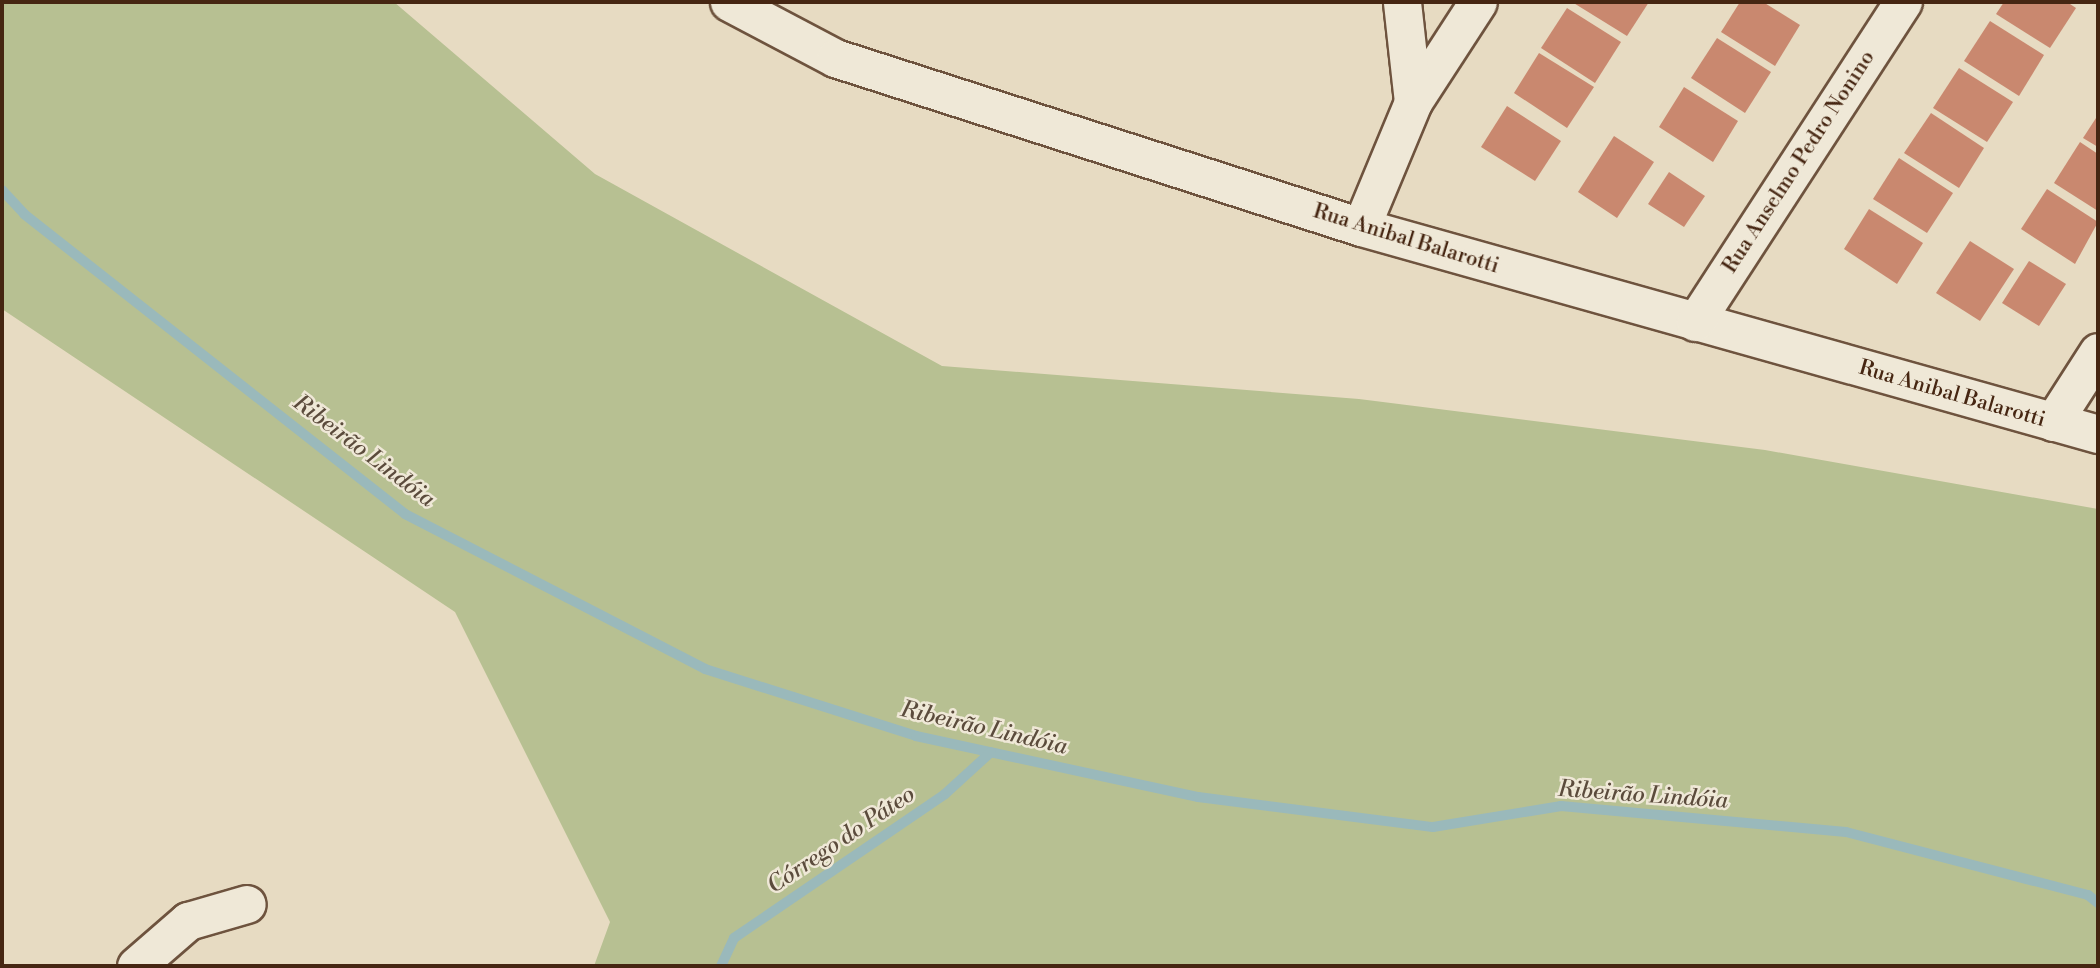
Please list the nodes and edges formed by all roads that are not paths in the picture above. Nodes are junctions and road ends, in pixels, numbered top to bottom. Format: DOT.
graph roads {
  1 [pos="729,2"];
  2 [pos="1402,2"];
  3 [pos="1478,2"];
  4 [pos="1903,2"];
  5 [pos="1413,102"];
  6 [pos="1361,228"];
  7 [pos="1695,322"];
  8 [pos="2098,352"];
  9 [pos="2053,422"];
  10 [pos="2098,434"];
  11 [pos="247,904"];
  12 [pos="136,966"];
  1 -- 6 [label="street, Rua Anibal Balarotti"];
  2 -- 5 [label="street"];
  3 -- 5 [label="street"];
  4 -- 7 [label="street, Rua Anselmo Pedro Nonino"];
  5 -- 6 [label="street"];
  6 -- 7 [label="street, Rua Anibal Balarotti"];
  7 -- 9 [label="street, Rua Anibal Balarotti"];
  8 -- 9 [label="street"];
  9 -- 10 [label="street, Rua Anibal Balarotti"];
  11 -- 12 [label="street"];
}
